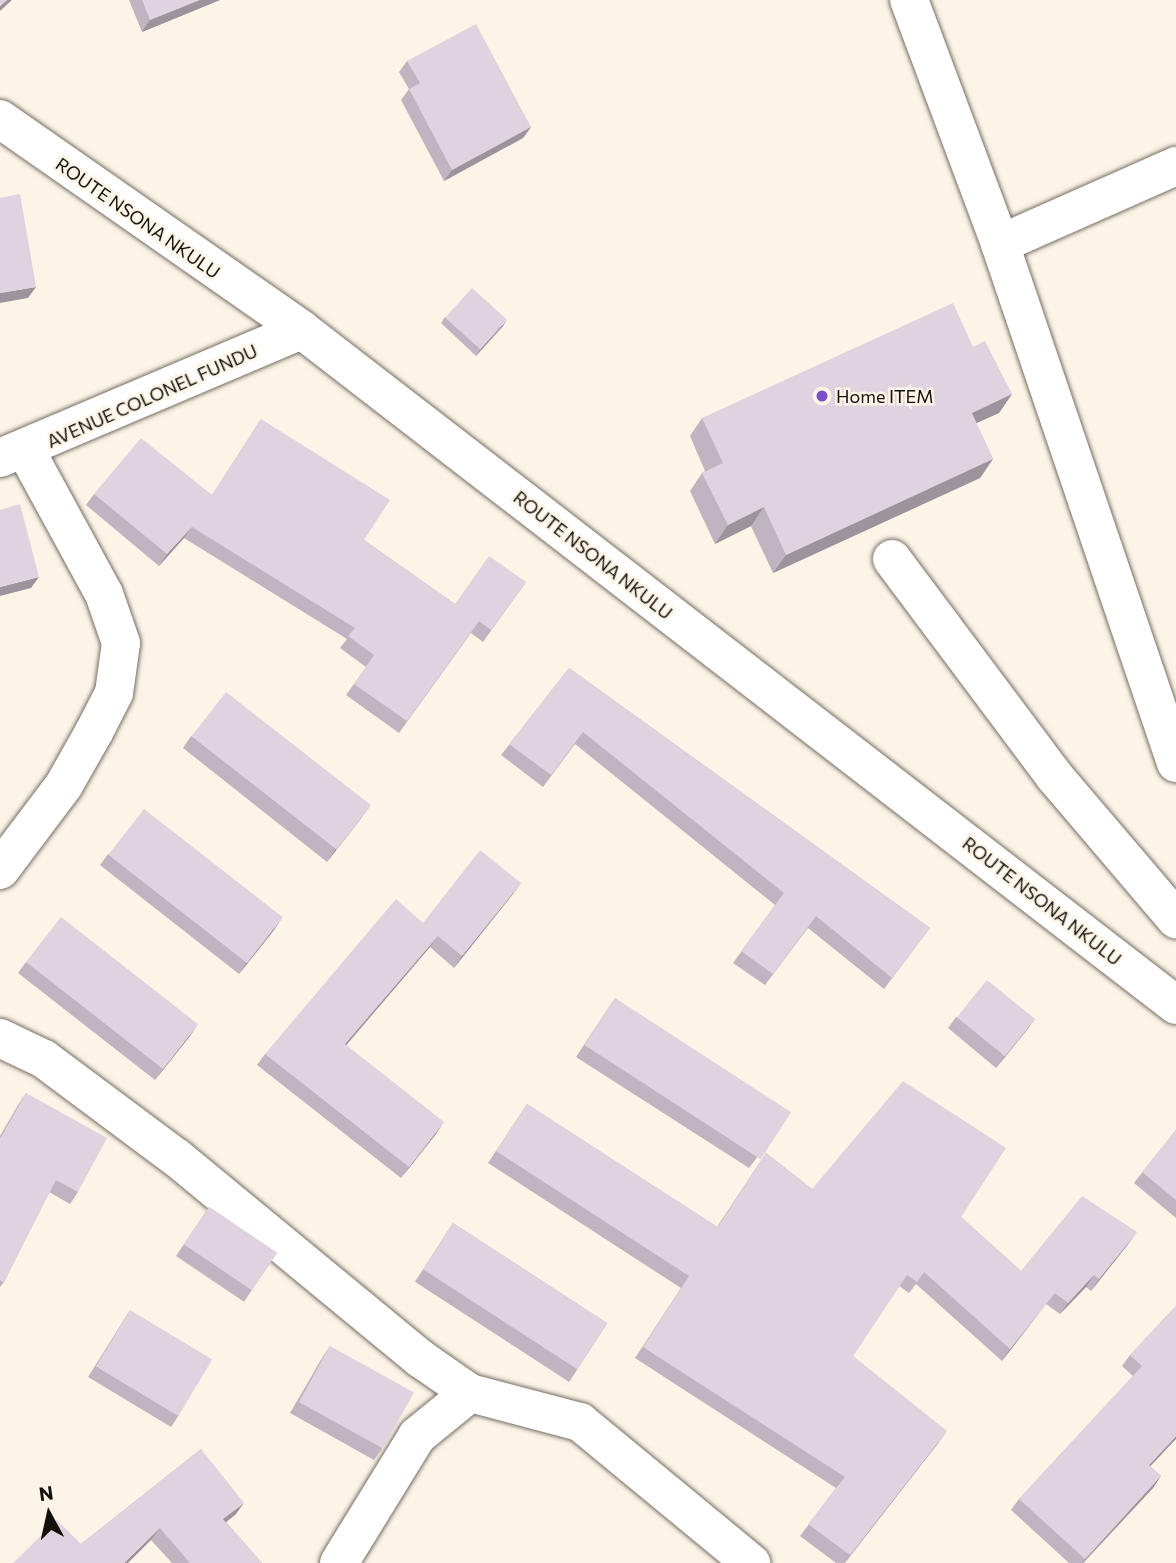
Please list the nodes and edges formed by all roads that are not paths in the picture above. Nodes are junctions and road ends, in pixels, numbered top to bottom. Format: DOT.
graph roads {
  1 [pos="909,0"];
  2 [pos="0,120"];
  3 [pos="1176,166"];
  4 [pos="1000,244"];
  5 [pos="302,330"];
  6 [pos="13,454"];
  7 [pos="892,559"];
  8 [pos="1176,763"];
  9 [pos="0,870"];
  10 [pos="1176,919"];
  11 [pos="1176,1005"];
  12 [pos="0,1038"];
  13 [pos="470,1393"];
  14 [pos="339,1563"];
  15 [pos="751,1563"];
  1 -- 4 [label="street"];
  2 -- 5 [label="street, ROUTE NSONA NKULU"];
  3 -- 4 [label="street"];
  4 -- 8 [label="street"];
  5 -- 6 [label="street, AVENUE COLONEL FUNDU"];
  5 -- 11 [label="street, ROUTE NSONA NKULU"];
  6 -- 9 [label="street"];
  7 -- 10 [label="street"];
  12 -- 13 [label="street"];
  13 -- 14 [label="street"];
  13 -- 15 [label="street"];
}
